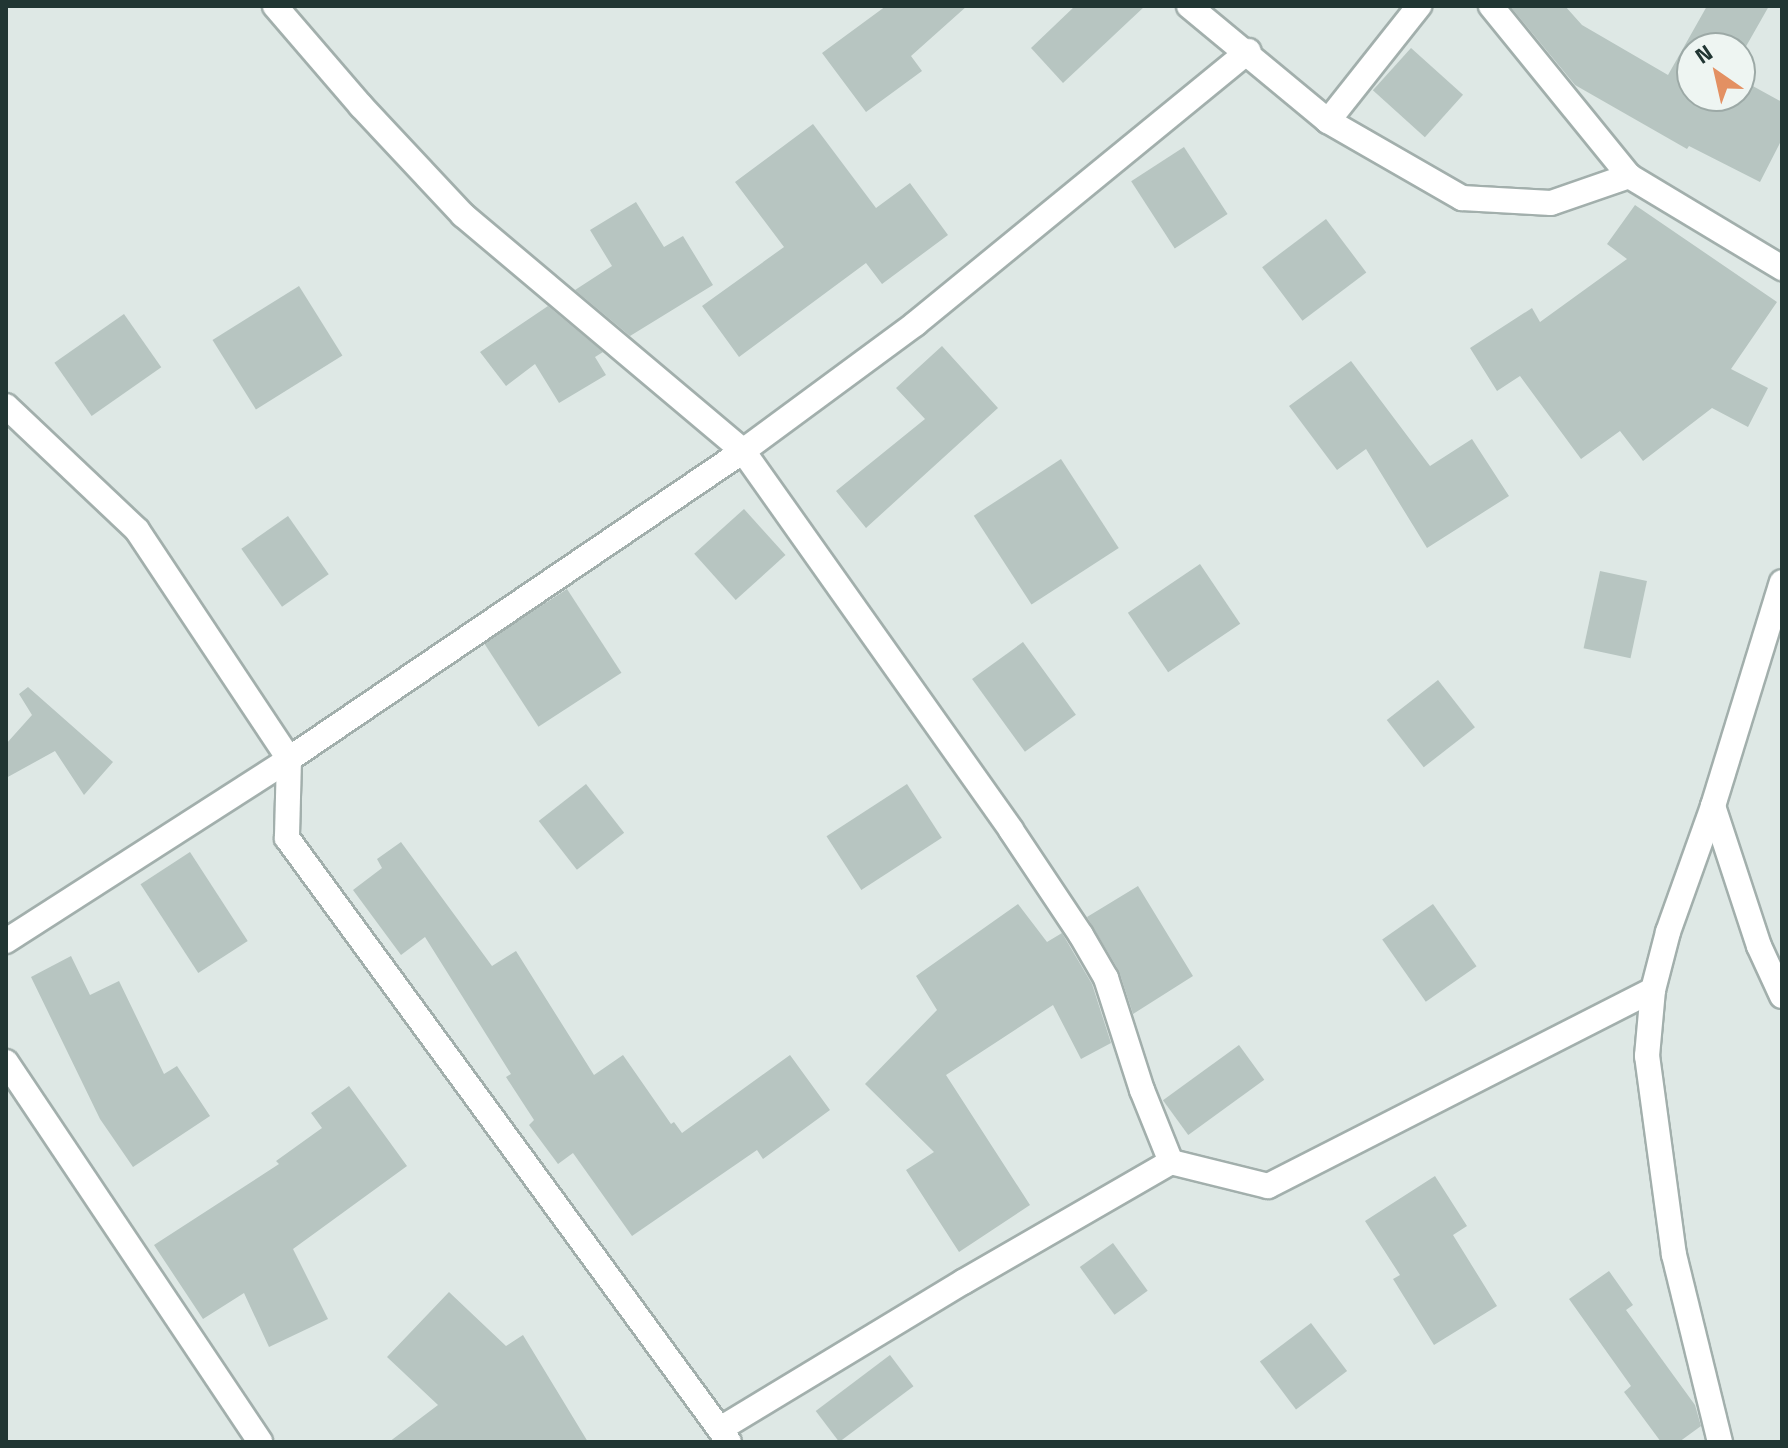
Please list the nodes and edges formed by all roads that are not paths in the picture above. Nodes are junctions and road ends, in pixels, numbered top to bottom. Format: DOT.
graph roads {
  1 [pos="275,6"];
  2 [pos="1189,6"];
  3 [pos="1419,6"];
  4 [pos="1491,6"];
  5 [pos="1248,51"];
  6 [pos="1328,121"];
  7 [pos="1629,176"];
  8 [pos="1782,268"];
  9 [pos="6,406"];
  10 [pos="743,451"];
  11 [pos="1782,582"];
  12 [pos="289,759"];
  13 [pos="1713,806"];
  14 [pos="6,941"];
  15 [pos="1653,990"];
  16 [pos="1782,996"];
  17 [pos="6,1062"];
  18 [pos="1171,1162"];
  19 [pos="724,1436"];
  20 [pos="260,1442"];
  21 [pos="1720,1442"];
  1 -- 10 [label="street"];
  2 -- 5 [label="street"];
  3 -- 6 [label="street"];
  4 -- 7 [label="street"];
  5 -- 6 [label="street"];
  5 -- 10 [label="street"];
  6 -- 7 [label="street"];
  7 -- 8 [label="street"];
  9 -- 12 [label="street"];
  10 -- 12 [label="street"];
  10 -- 18 [label="street"];
  11 -- 13 [label="street"];
  12 -- 14 [label="street"];
  12 -- 19 [label="street"];
  13 -- 15 [label="street"];
  13 -- 16 [label="street"];
  15 -- 18 [label="street"];
  15 -- 21 [label="street"];
  17 -- 20 [label="street"];
  18 -- 19 [label="street"];
}
